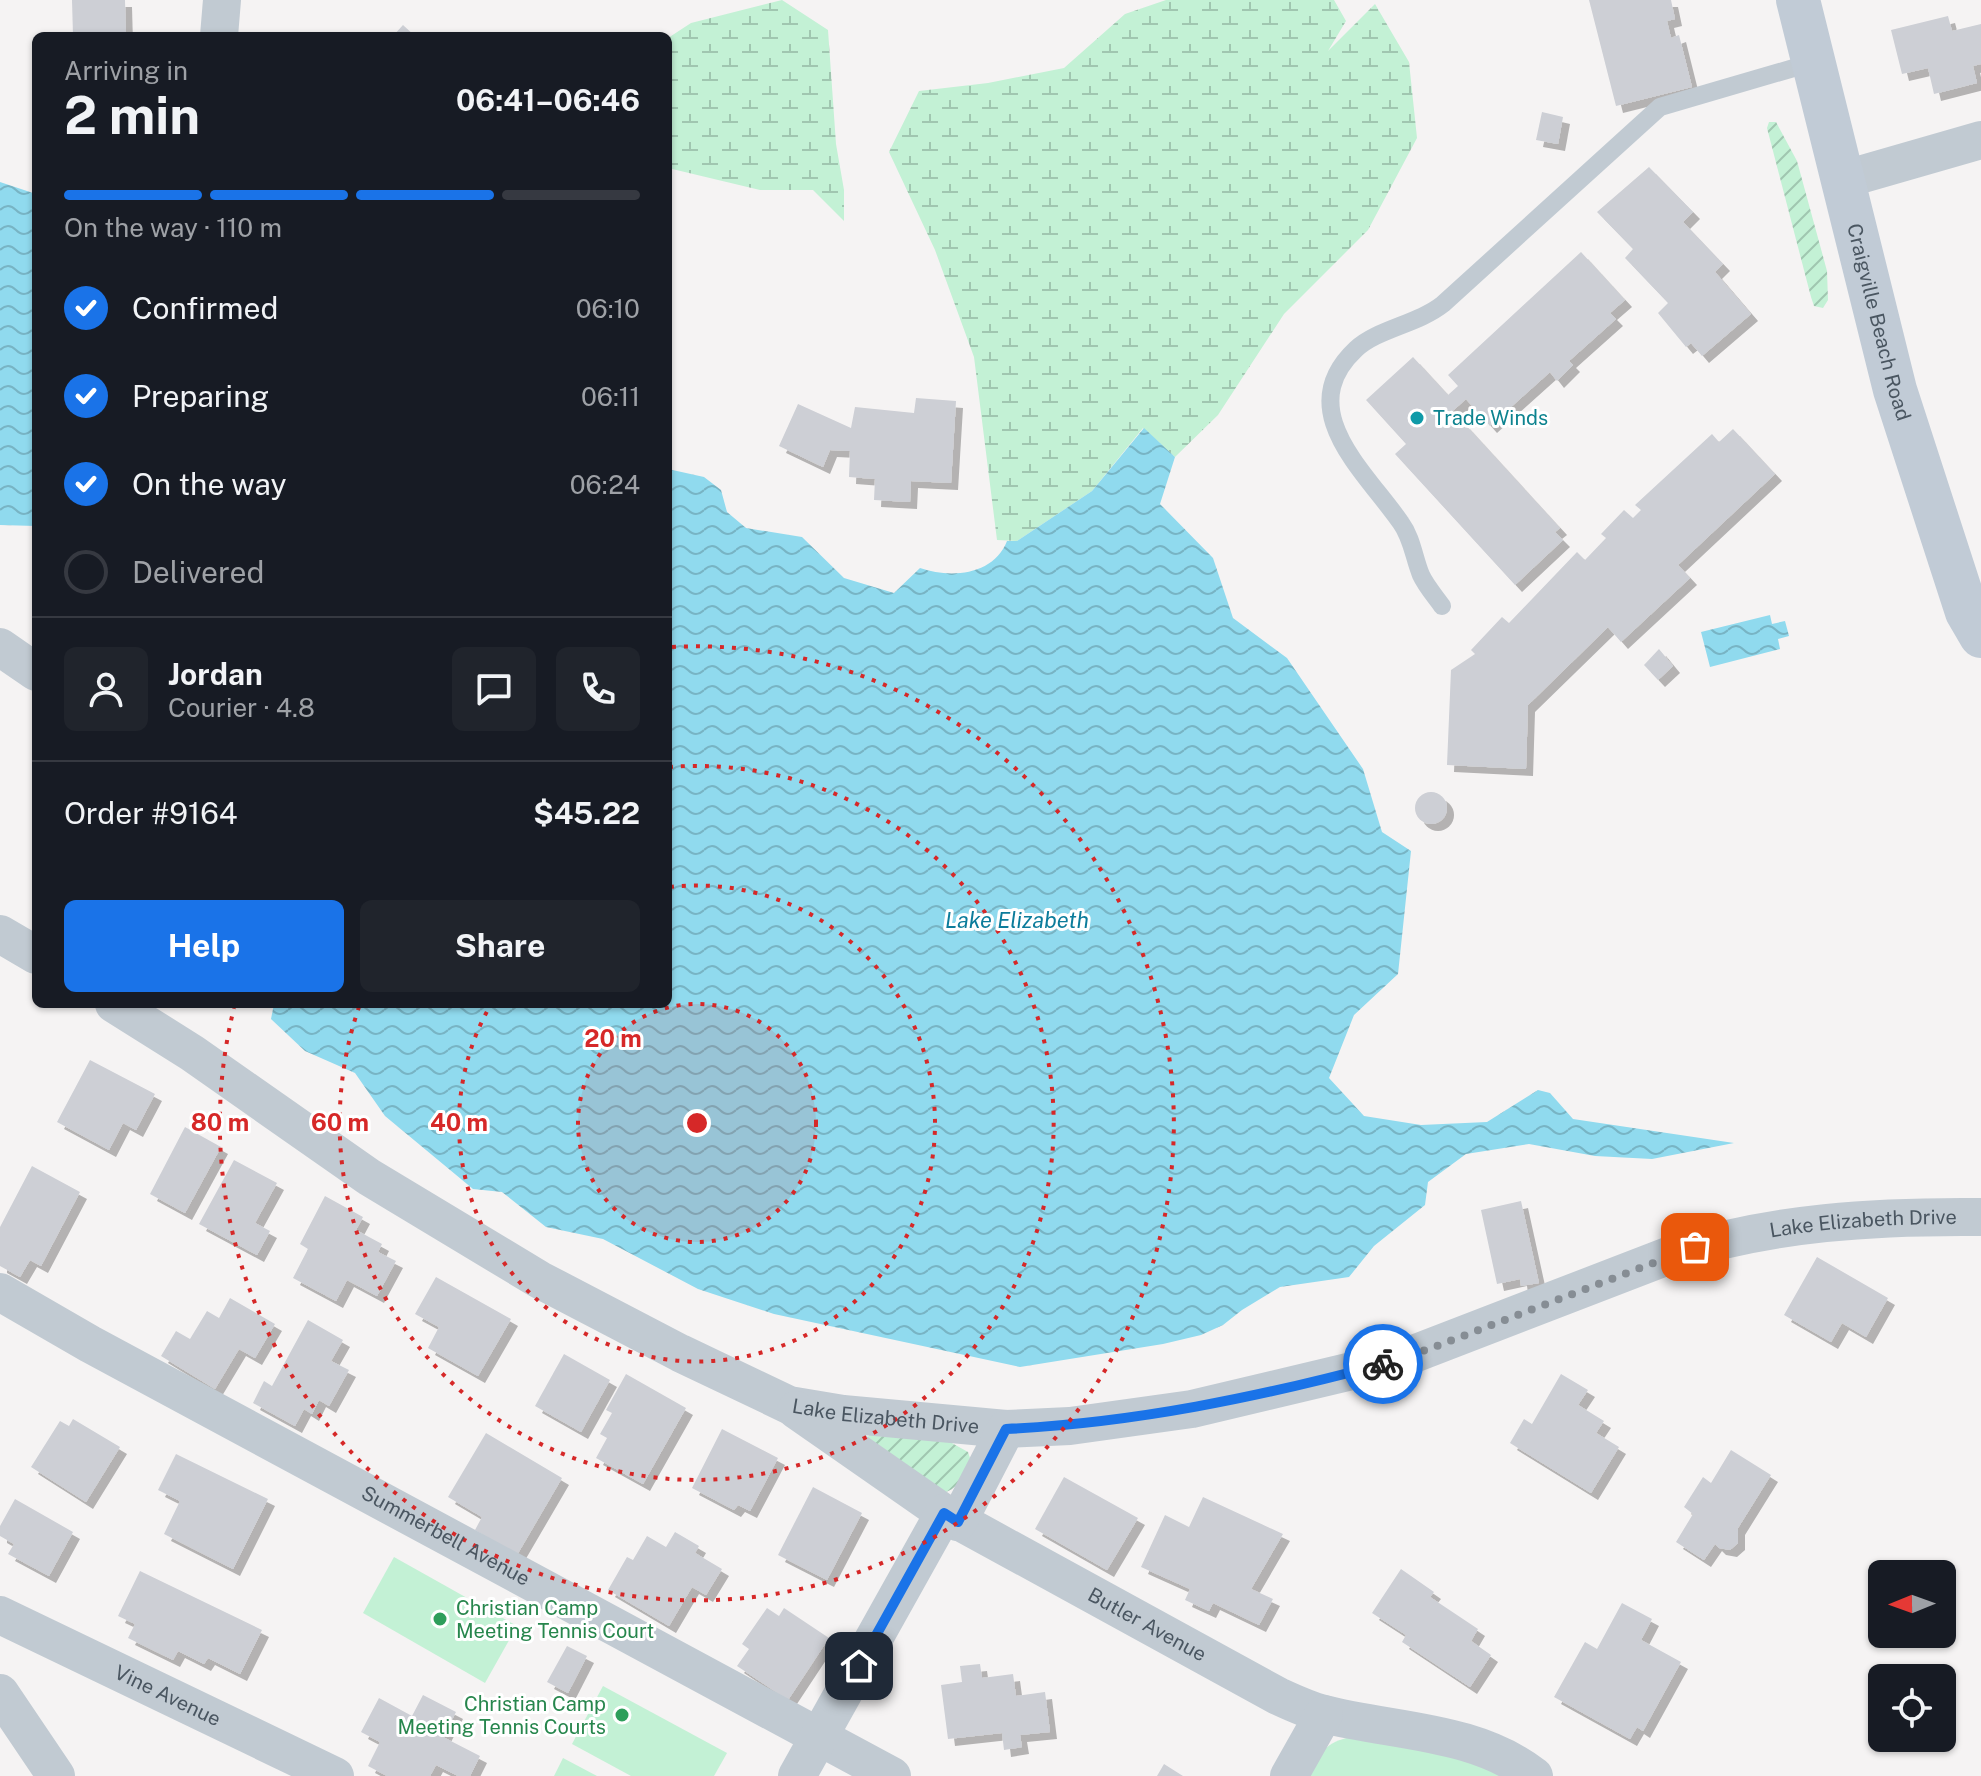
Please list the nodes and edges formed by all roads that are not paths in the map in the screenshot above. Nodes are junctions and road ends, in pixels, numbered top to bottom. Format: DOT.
graph roads {
  1 [pos="222,0"];
  2 [pos="1798,0"];
  3 [pos="219,32"];
  4 [pos="1814,62"];
  5 [pos="1981,140"];
  6 [pos="1842,180"];
  7 [pos="1442,606"];
  8 [pos="1981,636"];
  9 [pos="32,643"];
  10 [pos="0,645"];
  11 [pos="32,669"];
  12 [pos="120,1008"];
  13 [pos="168,1008"];
  14 [pos="192,1053"];
  15 [pos="1981,1217"];
  16 [pos="0,1292"];
  17 [pos="789,1405"];
  18 [pos="1006,1429"];
  19 [pos="951,1518"];
  20 [pos="0,1615"];
  21 [pos="0,1693"];
  22 [pos="1324,1714"];
  23 [pos="819,1735"];
  24 [pos="56,1776"];
  25 [pos="335,1776"];
  26 [pos="797,1776"];
  27 [pos="892,1776"];
  28 [pos="1289,1776"];
  29 [pos="1534,1776"];
  1 -- 3 [label="street"];
  2 -- 4 [label="main road, Craigville Beach Road"];
  4 -- 6 [label="main road, Craigville Beach Road"];
  4 -- 7 [label="lane"];
  5 -- 6 [label="street"];
  6 -- 8 [label="main road, Craigville Beach Road"];
  9 -- 10 [label="street"];
  10 -- 11 [label="street"];
  12 -- 14 [label="street, Lake Elizabeth Drive"];
  13 -- 14 [label="street"];
  14 -- 17 [label="street, Lake Elizabeth Drive"];
  15 -- 18 [label="street, Lake Elizabeth Drive"];
  16 -- 23 [label="street, Summerbell Avenue"];
  17 -- 18 [label="street, Lake Elizabeth Drive"];
  17 -- 19 [label="street, Butler Avenue"];
  18 -- 19 [label="street"];
  19 -- 22 [label="street, Butler Avenue"];
  19 -- 23 [label="street"];
  20 -- 25 [label="street, Vine Avenue"];
  21 -- 24 [label="street"];
  22 -- 28 [label="street"];
  22 -- 29 [label="street, Butler Avenue"];
  23 -- 26 [label="street"];
  23 -- 27 [label="street, Summerbell Avenue"];
}
